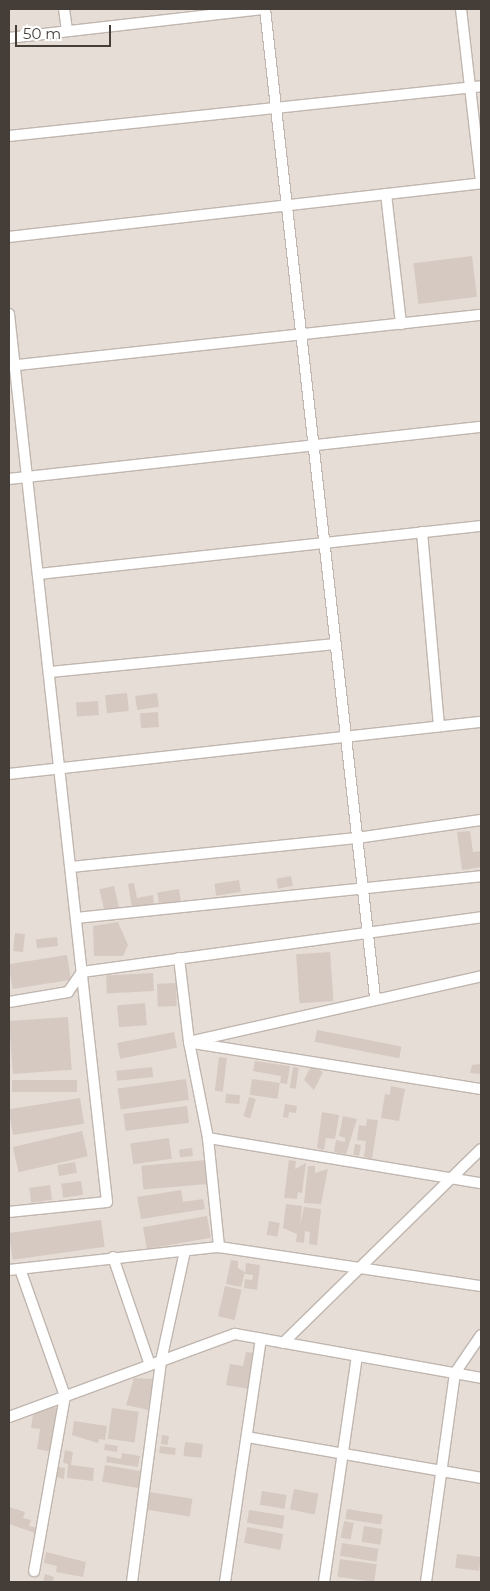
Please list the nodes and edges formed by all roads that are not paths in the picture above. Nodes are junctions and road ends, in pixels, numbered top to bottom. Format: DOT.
graph roads {
  1 [pos="64,9"];
  2 [pos="265,9"];
  3 [pos="460,9"];
  4 [pos="67,31"];
  5 [pos="9,38"];
  6 [pos="481,86"];
  7 [pos="470,87"];
  8 [pos="276,106"];
  9 [pos="9,136"];
  10 [pos="481,183"];
  11 [pos="386,194"];
  12 [pos="287,205"];
  13 [pos="9,237"];
  14 [pos="9,314"];
  15 [pos="481,315"];
  16 [pos="401,324"];
  17 [pos="301,334"];
  18 [pos="12,365"];
  19 [pos="481,427"];
  20 [pos="314,446"];
  21 [pos="28,477"];
  22 [pos="9,479"];
  23 [pos="481,526"];
  24 [pos="422,532"];
  25 [pos="325,543"];
  26 [pos="39,574"];
  27 [pos="336,644"];
  28 [pos="50,672"];
  29 [pos="481,722"];
  30 [pos="439,726"];
  31 [pos="346,737"];
  32 [pos="60,769"];
  33 [pos="9,774"];
  34 [pos="481,820"];
  35 [pos="357,838"];
  36 [pos="71,867"];
  37 [pos="481,876"];
  38 [pos="363,889"];
  39 [pos="481,917"];
  40 [pos="76,918"];
  41 [pos="368,932"];
  42 [pos="179,958"];
  43 [pos="82,972"];
  44 [pos="481,976"];
  45 [pos="375,997"];
  46 [pos="9,1002"];
  47 [pos="189,1042"];
  48 [pos="481,1088"];
  49 [pos="208,1138"];
  50 [pos="481,1149"];
  51 [pos="451,1178"];
  52 [pos="481,1183"];
  53 [pos="9,1212"];
  54 [pos="219,1247"];
  55 [pos="185,1251"];
  56 [pos="113,1257"];
  57 [pos="360,1266"];
  58 [pos="20,1269"];
  59 [pos="9,1270"];
  60 [pos="481,1286"];
  61 [pos="481,1335"];
  62 [pos="262,1339"];
  63 [pos="283,1343"];
  64 [pos="357,1356"];
  65 [pos="161,1361"];
  66 [pos="150,1365"];
  67 [pos="455,1373"];
  68 [pos="481,1378"];
  69 [pos="65,1396"];
  70 [pos="9,1405"];
  71 [pos="11,1416"];
  72 [pos="247,1437"];
  73 [pos="342,1454"];
  74 [pos="441,1471"];
  75 [pos="481,1478"];
  76 [pos="34,1571"];
  77 [pos="132,1582"];
  78 [pos="225,1582"];
  79 [pos="324,1582"];
  80 [pos="426,1582"];
  1 -- 4 [label="street"];
  2 -- 4 [label="street"];
  2 -- 8 [label="street"];
  3 -- 7 [label="street"];
  4 -- 5 [label="street"];
  6 -- 7 [label="street"];
  7 -- 8 [label="street"];
  7 -- 10 [label="street"];
  8 -- 9 [label="street"];
  8 -- 12 [label="street"];
  10 -- 11 [label="street"];
  11 -- 12 [label="street"];
  11 -- 16 [label="street"];
  12 -- 13 [label="street"];
  12 -- 17 [label="street"];
  14 -- 18 [label="street"];
  15 -- 16 [label="street"];
  16 -- 17 [label="street"];
  17 -- 18 [label="street"];
  17 -- 20 [label="street"];
  18 -- 21 [label="street"];
  19 -- 20 [label="street"];
  20 -- 21 [label="street"];
  20 -- 25 [label="street"];
  21 -- 22 [label="street"];
  21 -- 26 [label="street"];
  23 -- 24 [label="street"];
  24 -- 25 [label="street"];
  24 -- 30 [label="street"];
  25 -- 26 [label="street"];
  25 -- 27 [label="street"];
  26 -- 28 [label="street"];
  27 -- 28 [label="street"];
  27 -- 31 [label="street"];
  28 -- 32 [label="street"];
  29 -- 30 [label="street"];
  30 -- 31 [label="street"];
  31 -- 32 [label="street"];
  31 -- 35 [label="street"];
  32 -- 33 [label="street"];
  32 -- 36 [label="street"];
  34 -- 35 [label="street"];
  35 -- 36 [label="street"];
  35 -- 38 [label="street"];
  36 -- 40 [label="street"];
  37 -- 38 [label="street"];
  38 -- 40 [label="street"];
  38 -- 41 [label="street"];
  39 -- 41 [label="street"];
  40 -- 43 [label="street"];
  41 -- 42 [label="street"];
  41 -- 45 [label="street"];
  42 -- 43 [label="street"];
  42 -- 47 [label="street"];
  43 -- 46 [label="street"];
  43 -- 53 [label="street"];
  44 -- 45 [label="street"];
  45 -- 47 [label="street"];
  47 -- 48 [label="street"];
  47 -- 49 [label="street"];
  49 -- 51 [label="street"];
  49 -- 54 [label="street"];
  50 -- 51 [label="street"];
  51 -- 52 [label="street"];
  51 -- 57 [label="street"];
  54 -- 55 [label="street"];
  54 -- 57 [label="street"];
  55 -- 56 [label="street"];
  55 -- 65 [label="street"];
  56 -- 58 [label="street"];
  56 -- 66 [label="street"];
  57 -- 60 [label="street"];
  57 -- 63 [label="street"];
  58 -- 59 [label="street"];
  58 -- 69 [label="street"];
  61 -- 67 [label="street"];
  62 -- 63 [label="street"];
  62 -- 65 [label="street"];
  62 -- 72 [label="street"];
  63 -- 64 [label="street"];
  64 -- 67 [label="street"];
  64 -- 73 [label="street"];
  65 -- 66 [label="street"];
  65 -- 77 [label="street"];
  66 -- 69 [label="street"];
  67 -- 68 [label="street"];
  67 -- 74 [label="street"];
  69 -- 71 [label="street"];
  69 -- 76 [label="street"];
  70 -- 71 [label="street"];
  72 -- 73 [label="street"];
  72 -- 78 [label="street"];
  73 -- 74 [label="street"];
  73 -- 79 [label="street"];
  74 -- 75 [label="street"];
  74 -- 80 [label="street"];
}
